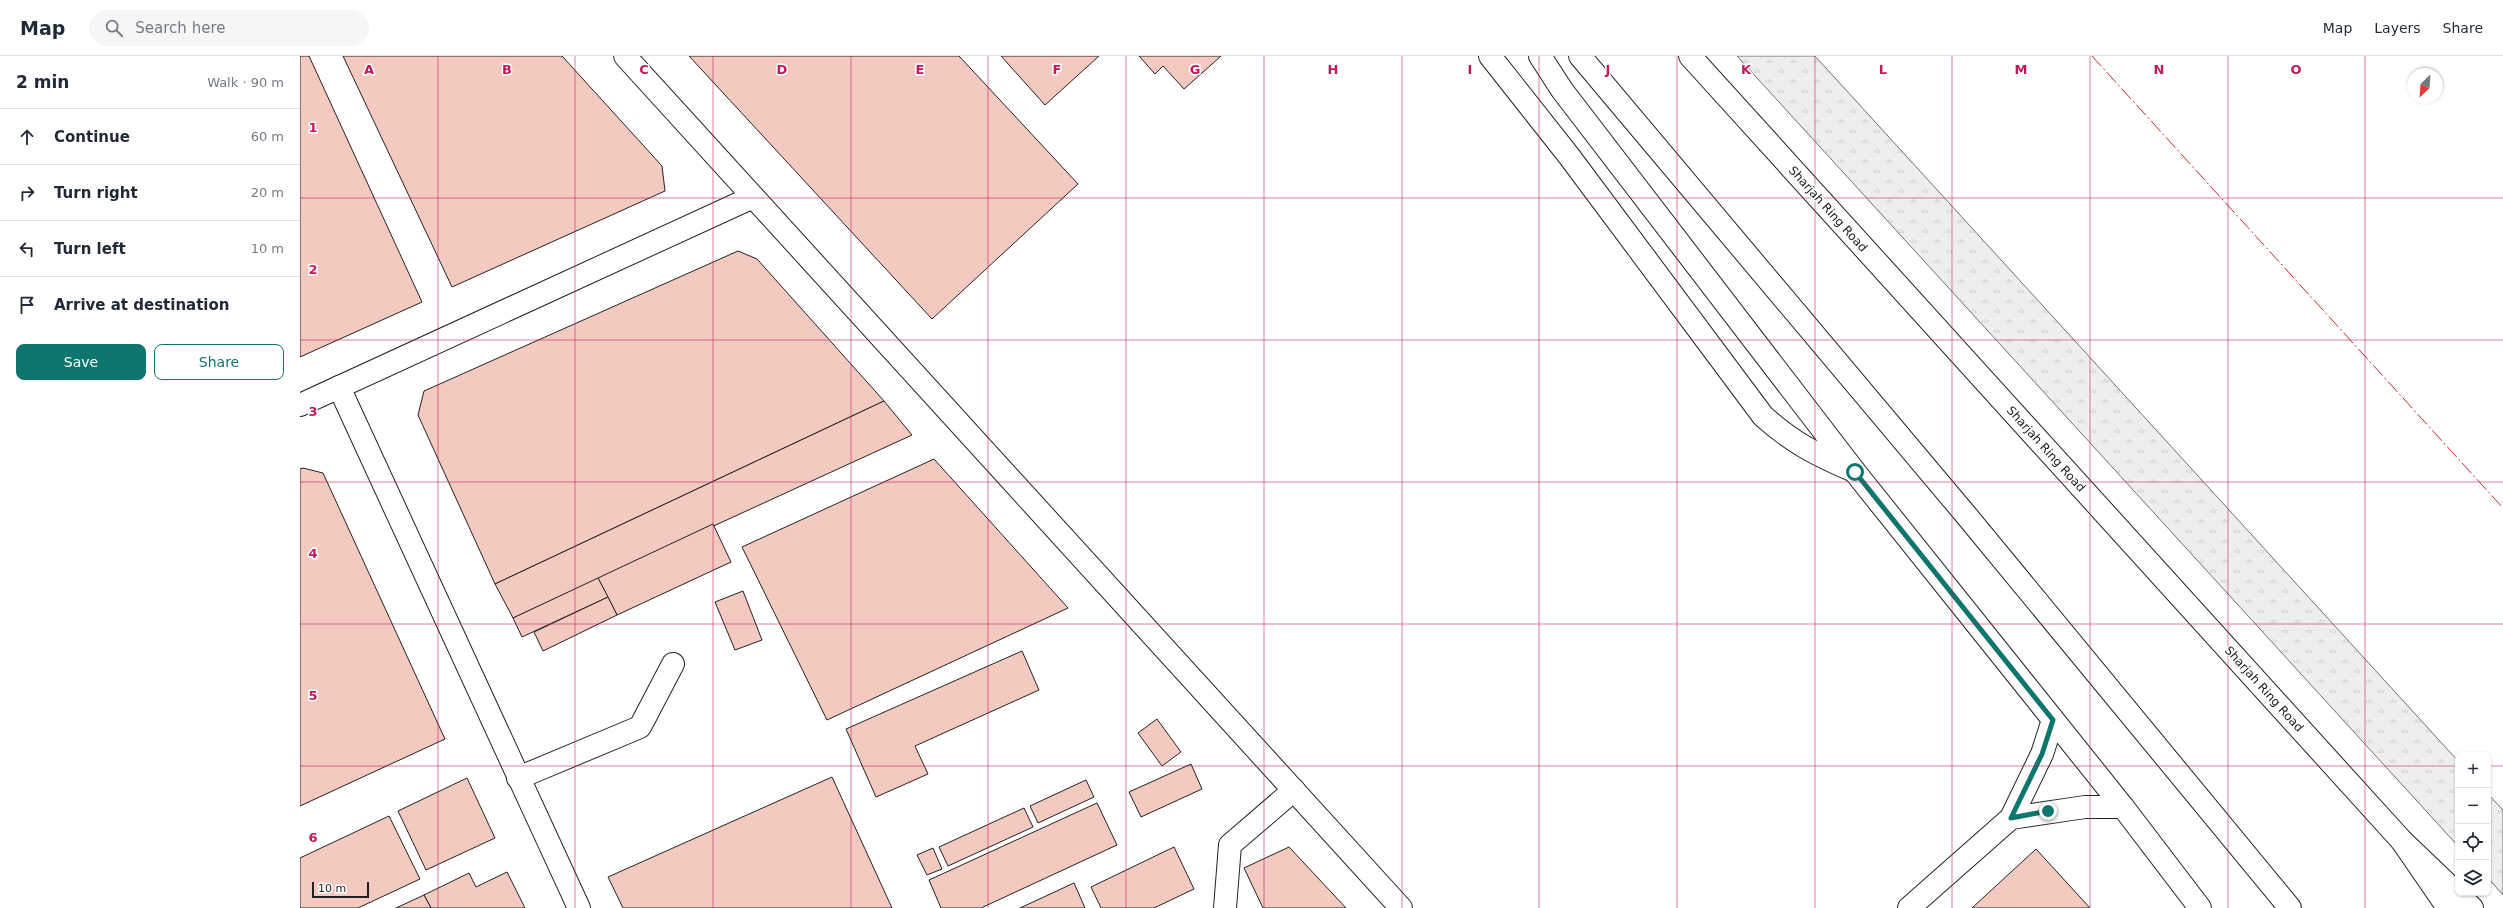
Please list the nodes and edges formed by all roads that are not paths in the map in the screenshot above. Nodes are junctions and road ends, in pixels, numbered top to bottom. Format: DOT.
graph roads {
  1 [pos="625,56"];
  2 [pos="1490,56"];
  3 [pos="1540,56"];
  4 [pos="1580,56"];
  5 [pos="1690,56"];
  6 [pos="754,197"];
  7 [pos="338,388"];
  8 [pos="300,405"];
  9 [pos="1855,472"];
  10 [pos="672,664"];
  11 [pos="2053,720"];
  12 [pos="518,778"];
  13 [pos="1294,790"];
  14 [pos="2123,807"];
  15 [pos="2011,818"];
  16 [pos="2402,841"];
  17 [pos="579,908"];
  18 [pos="1225,908"];
  19 [pos="1401,908"];
  20 [pos="1909,908"];
  21 [pos="2200,908"];
  22 [pos="2290,908"];
  23 [pos="2448,908"];
  24 [pos="2472,908"];
  1 -- 6 [label="main road"];
  2 -- 9 [label="main road"];
  3 -- 9 [label="main road"];
  4 -- 22 [label="main road"];
  5 -- 16 [label="main road, Sharjah Ring Road"];
  6 -- 7 [label="main road"];
  6 -- 13 [label="main road"];
  7 -- 8 [label="main road"];
  7 -- 12 [label="main road"];
  9 -- 11 [label="main road"];
  10 -- 12 [label="main road"];
  11 -- 14 [label="main road"];
  11 -- 15 [label="main road"];
  12 -- 17 [label="main road"];
  13 -- 18 [label="main road"];
  13 -- 19 [label="main road"];
  14 -- 15 [label="main road"];
  14 -- 21 [label="main road"];
  15 -- 20 [label="main road"];
  16 -- 23 [label="main road"];
  16 -- 24 [label="main road"];
}
